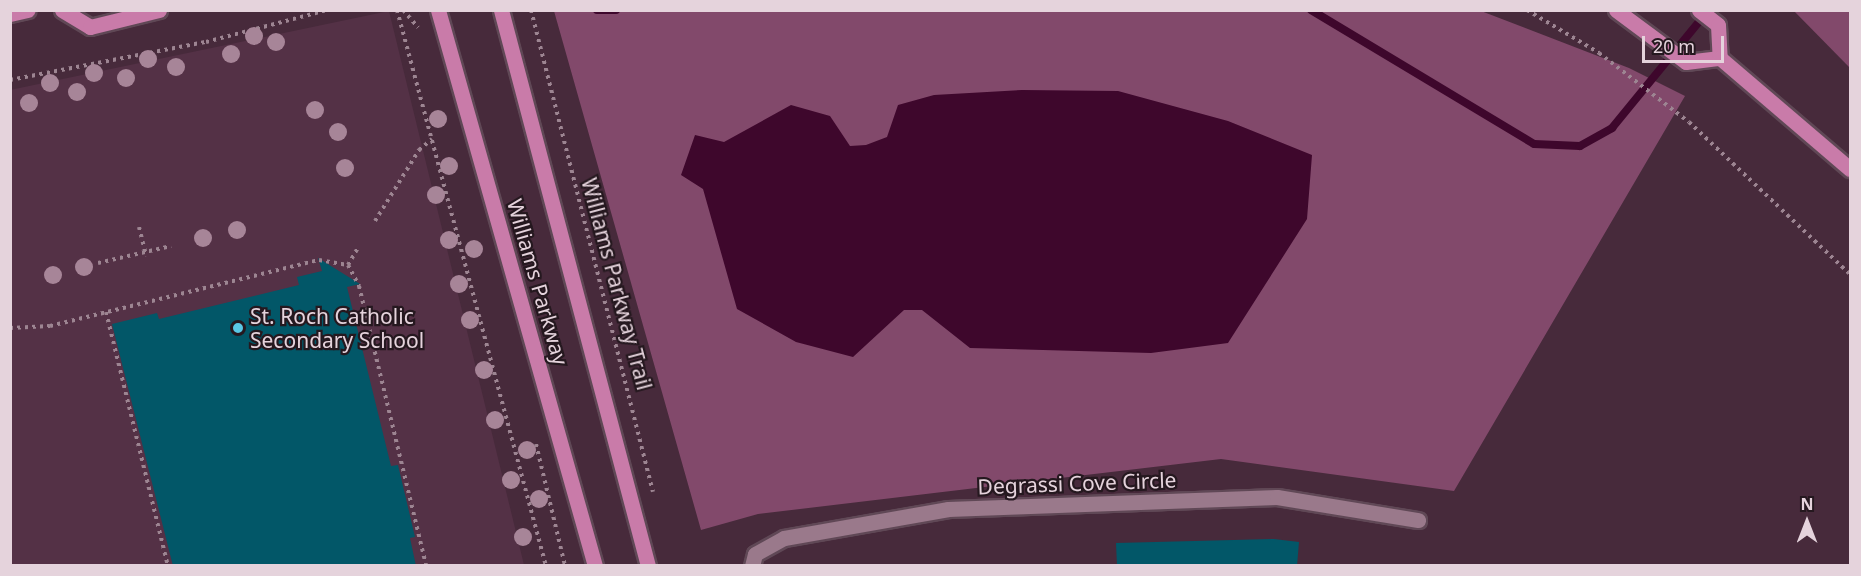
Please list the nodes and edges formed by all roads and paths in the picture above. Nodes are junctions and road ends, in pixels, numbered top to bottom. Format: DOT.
graph roads {
  1 [pos="28,10"];
  2 [pos="62,10"];
  3 [pos="159,10"];
  4 [pos="327,10"];
  5 [pos="397,10"];
  6 [pos="438,10"];
  7 [pos="501,10"];
  8 [pos="531,10"];
  9 [pos="1527,10"];
  10 [pos="1616,10"];
  11 [pos="1699,10"];
  12 [pos="10,14"];
  13 [pos="1720,58"];
  14 [pos="10,80"];
  15 [pos="432,139"];
  16 [pos="1851,170"];
  17 [pos="375,221"];
  18 [pos="139,227"];
  19 [pos="171,246"];
  20 [pos="359,246"];
  21 [pos="145,254"];
  22 [pos="98,263"];
  23 [pos="348,265"];
  24 [pos="1851,274"];
  25 [pos="106,312"];
  26 [pos="10,328"];
  27 [pos="654,495"];
  28 [pos="1418,520"];
  29 [pos="168,566"];
  30 [pos="426,566"];
  31 [pos="546,566"];
  32 [pos="595,566"];
  33 [pos="648,566"];
  34 [pos="752,566"];
  1 -- 12 [label="main road"];
  2 -- 3 [label="main road"];
  4 -- 14 [label="path"];
  5 -- 15 [label="path"];
  6 -- 32 [label="main road, Williams Parkway"];
  7 -- 33 [label="main road, Williams Parkway"];
  8 -- 27 [label="path, Williams Parkway Trail"];
  9 -- 24 [label="path"];
  10 -- 13 [label="main road"];
  11 -- 13 [label="main road"];
  13 -- 16 [label="main road"];
  15 -- 17 [label="path"];
  15 -- 31 [label="path"];
  18 -- 21 [label="path"];
  19 -- 21 [label="path"];
  20 -- 23 [label="path"];
  21 -- 22 [label="path"];
  23 -- 25 [label="path"];
  23 -- 30 [label="path"];
  25 -- 26 [label="path"];
  25 -- 29 [label="path"];
  28 -- 34 [label="street, Degrassi Cove Circle"];
}
